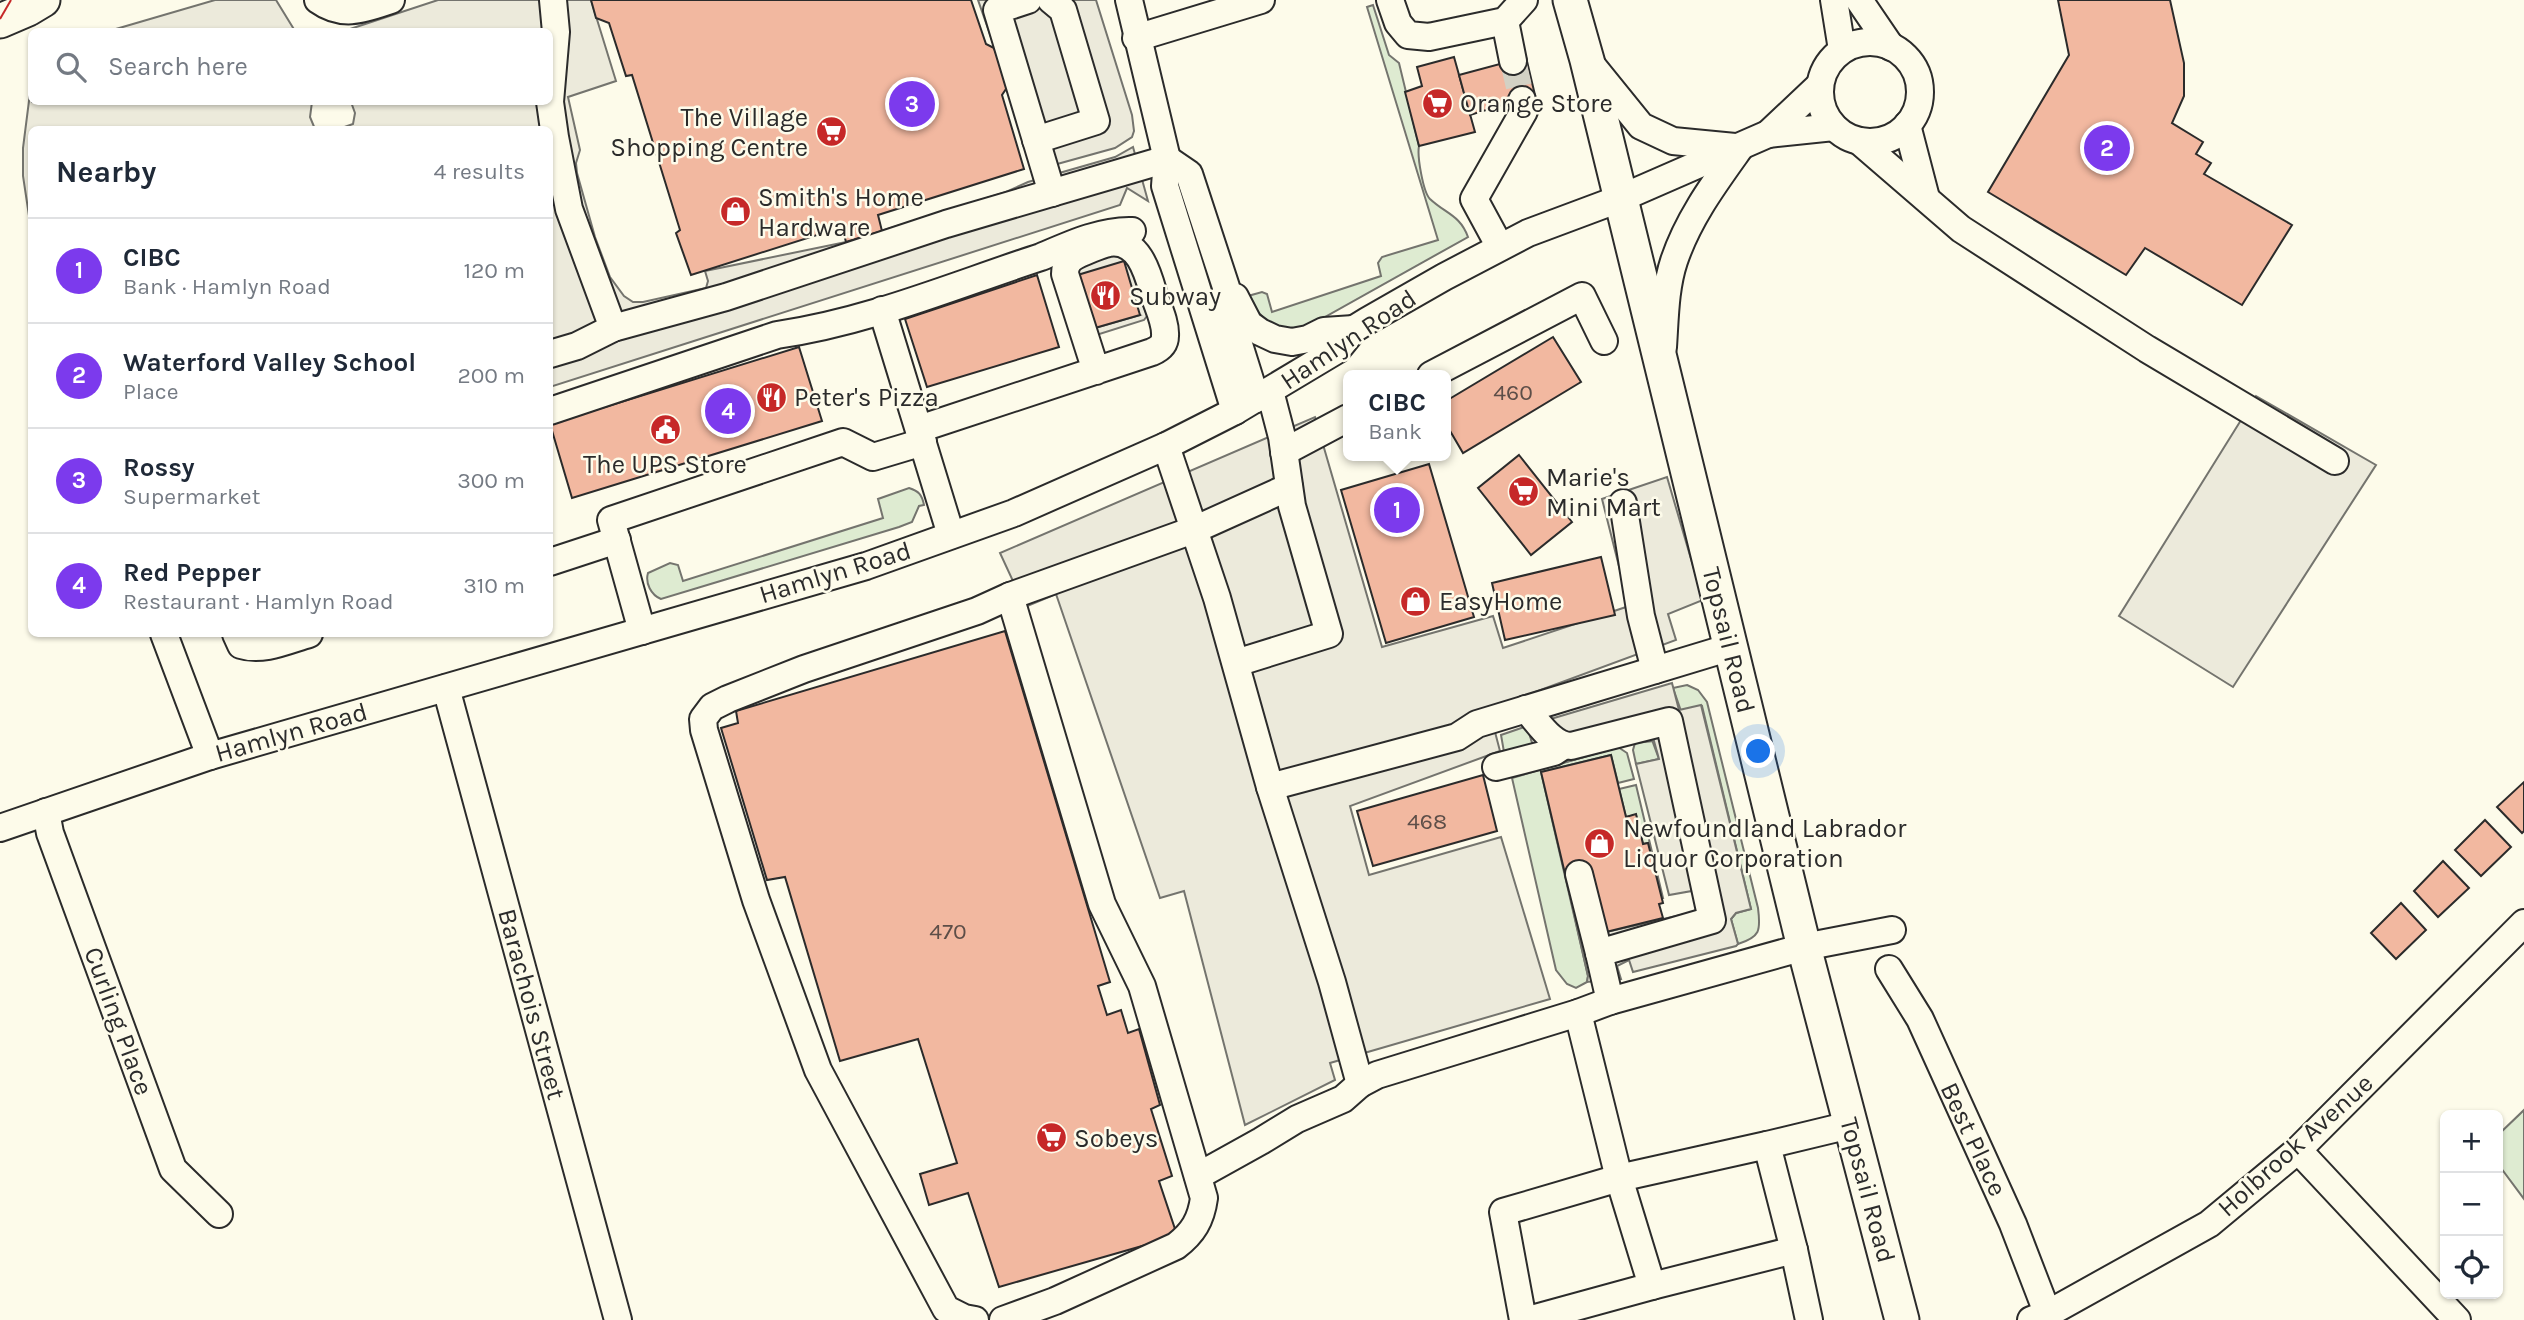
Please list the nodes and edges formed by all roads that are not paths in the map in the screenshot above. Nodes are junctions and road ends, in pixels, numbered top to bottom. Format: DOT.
graph roads {
  1 [pos="43,0"];
  2 [pos="317,0"];
  3 [pos="391,0"];
  4 [pos="553,0"];
  5 [pos="1028,0"];
  6 [pos="1051,0"];
  7 [pos="1129,0"];
  8 [pos="1261,0"];
  9 [pos="1390,0"];
  10 [pos="1524,0"];
  11 [pos="1570,0"];
  12 [pos="1833,0"];
  13 [pos="1859,0"];
  14 [pos="1505,21"];
  15 [pos="0,22"];
  16 [pos="334,28"];
  17 [pos="1136,38"];
  18 [pos="1891,47"];
  19 [pos="1842,50"];
  20 [pos="1587,60"];
  21 [pos="1513,61"];
  22 [pos="553,67"];
  23 [pos="1820,85"];
  24 [pos="1522,100"];
  25 [pos="550,105"];
  26 [pos="1907,125"];
  27 [pos="553,126"];
  28 [pos="553,126"];
  29 [pos="1834,127"];
  30 [pos="1768,134"];
  31 [pos="1036,140"];
  32 [pos="1859,141"];
  33 [pos="1740,147"];
  34 [pos="1167,159"];
  35 [pos="1052,193"];
  36 [pos="1926,198"];
  37 [pos="1619,199"];
  38 [pos="1132,231"];
  39 [pos="1500,247"];
  40 [pos="1041,257"];
  41 [pos="1226,287"];
  42 [pos="882,310"];
  43 [pos="613,328"];
  44 [pos="1354,329"];
  45 [pos="1604,341"];
  46 [pos="553,353"];
  47 [pos="1662,363"];
  48 [pos="1440,370"];
  49 [pos="1088,373"];
  50 [pos="1254,400"];
  51 [pos="553,410"];
  52 [pos="1343,421"];
  53 [pos="921,435"];
  54 [pos="1166,446"];
  55 [pos="1284,452"];
  56 [pos="2335,461"];
  57 [pos="1289,487"];
  58 [pos="1623,503"];
  59 [pos="1196,529"];
  60 [pos="951,536"];
  61 [pos="617,540"];
  62 [pos="553,561"];
  63 [pos="1010,596"];
  64 [pos="642,631"];
  65 [pos="165,637"];
  66 [pos="237,637"];
  67 [pos="299,637"];
  68 [pos="1731,647"];
  69 [pos="1236,663"];
  70 [pos="1654,670"];
  71 [pos="446,688"];
  72 [pos="1526,709"];
  73 [pos="1563,746"];
  74 [pos="210,756"];
  75 [pos="1496,767"];
  76 [pos="1270,787"];
  77 [pos="46,812"];
  78 [pos="0,828"];
  79 [pos="1579,874"];
  80 [pos="2524,923"];
  81 [pos="1892,930"];
  82 [pos="1804,947"];
  83 [pos="1599,953"];
  84 [pos="1889,969"];
  85 [pos="1610,1001"];
  86 [pos="1578,1013"];
  87 [pos="1360,1084"];
  88 [pos="1850,1125"];
  89 [pos="1767,1145"];
  90 [pos="2298,1150"];
  91 [pos="1198,1176"];
  92 [pos="1619,1178"];
  93 [pos="219,1214"];
  94 [pos="1794,1250"];
  95 [pos="1652,1286"];
  96 [pos="2043,1318"];
  97 [pos="618,1320"];
  98 [pos="975,1320"];
  99 [pos="1003,1320"];
  100 [pos="1525,1320"];
  101 [pos="1809,1320"];
  102 [pos="1902,1320"];
  103 [pos="2457,1320"];
  1 -- 15 [label="main road"];
  2 -- 3 [label="street"];
  2 -- 16 [label="street"];
  4 -- 22 [label="street"];
  5 -- 31 [label="street"];
  6 -- 31 [label="street"];
  7 -- 17 [label="street"];
  8 -- 17 [label="street"];
  9 -- 14 [label="street"];
  10 -- 14 [label="street"];
  11 -- 20 [label="main road, Topsail Road"];
  12 -- 19 [label="street"];
  13 -- 18 [label="street"];
  14 -- 21 [label="street"];
  17 -- 34 [label="street"];
  18 -- 19 [label="street"];
  18 -- 26 [label="street"];
  19 -- 23 [label="street"];
  20 -- 33 [label="street"];
  20 -- 37 [label="main road, Topsail Road"];
  23 -- 29 [label="street"];
  23 -- 30 [label="street"];
  24 -- 39 [label="street"];
  25 -- 28 [label="street"];
  26 -- 32 [label="street"];
  26 -- 36 [label="street"];
  27 -- 43 [label="street"];
  29 -- 30 [label="street"];
  29 -- 32 [label="street"];
  30 -- 33 [label="street, Hamlyn Road"];
  31 -- 35 [label="street"];
  32 -- 36 [label="street"];
  33 -- 37 [label="street, Hamlyn Road"];
  33 -- 47 [label="street"];
  34 -- 35 [label="street"];
  34 -- 41 [label="street"];
  34 -- 50 [label="street"];
  35 -- 43 [label="street"];
  36 -- 56 [label="street"];
  37 -- 39 [label="street, Hamlyn Road"];
  37 -- 47 [label="main road, Topsail Road"];
  38 -- 40 [label="street"];
  39 -- 44 [label="street, Hamlyn Road"];
  40 -- 42 [label="street"];
  40 -- 49 [label="street"];
  41 -- 44 [label="street"];
  41 -- 50 [label="street"];
  42 -- 51 [label="street"];
  42 -- 53 [label="street"];
  43 -- 46 [label="street"];
  44 -- 50 [label="street, Hamlyn Road"];
  45 -- 48 [label="street"];
  47 -- 68 [label="main road, Topsail Road"];
  49 -- 49 [label="street"];
  49 -- 53 [label="street"];
  50 -- 54 [label="street, Hamlyn Road"];
  50 -- 55 [label="street"];
  52 -- 55 [label="street"];
  53 -- 60 [label="street"];
  53 -- 61 [label="street"];
  54 -- 59 [label="street"];
  54 -- 60 [label="street, Hamlyn Road"];
  55 -- 57 [label="street"];
  57 -- 59 [label="street"];
  57 -- 69 [label="street"];
  58 -- 70 [label="street"];
  59 -- 63 [label="street"];
  59 -- 69 [label="street"];
  60 -- 64 [label="street, Hamlyn Road"];
  61 -- 62 [label="street"];
  61 -- 64 [label="street"];
  63 -- 91 [label="street"];
  63 -- 98 [label="street"];
  64 -- 71 [label="street, Hamlyn Road"];
  65 -- 74 [label="street"];
  66 -- 67 [label="street"];
  68 -- 70 [label="street"];
  68 -- 82 [label="main road, Topsail Road"];
  69 -- 76 [label="street"];
  70 -- 72 [label="street"];
  71 -- 74 [label="street, Hamlyn Road"];
  71 -- 97 [label="street, Barachois Street"];
  72 -- 73 [label="street"];
  72 -- 76 [label="street"];
  73 -- 75 [label="street"];
  73 -- 83 [label="street"];
  74 -- 77 [label="street, Hamlyn Road"];
  76 -- 87 [label="street"];
  77 -- 78 [label="street, Hamlyn Road"];
  77 -- 93 [label="street, Curling Place"];
  79 -- 83 [label="street"];
  80 -- 90 [label="street, Holbrook Avenue"];
  81 -- 82 [label="street"];
  82 -- 85 [label="street"];
  82 -- 88 [label="main road, Topsail Road"];
  83 -- 85 [label="street"];
  84 -- 96 [label="street, Best Place"];
  85 -- 86 [label="street"];
  86 -- 87 [label="street"];
  86 -- 92 [label="street"];
  87 -- 91 [label="street"];
  88 -- 89 [label="street"];
  88 -- 102 [label="main road, Topsail Road"];
  89 -- 92 [label="street"];
  89 -- 94 [label="street"];
  90 -- 96 [label="street, Holbrook Avenue"];
  90 -- 103 [label="street"];
  91 -- 99 [label="street"];
  92 -- 95 [label="street"];
  92 -- 100 [label="street"];
  94 -- 95 [label="street"];
  94 -- 101 [label="street"];
  95 -- 100 [label="street"];
}
